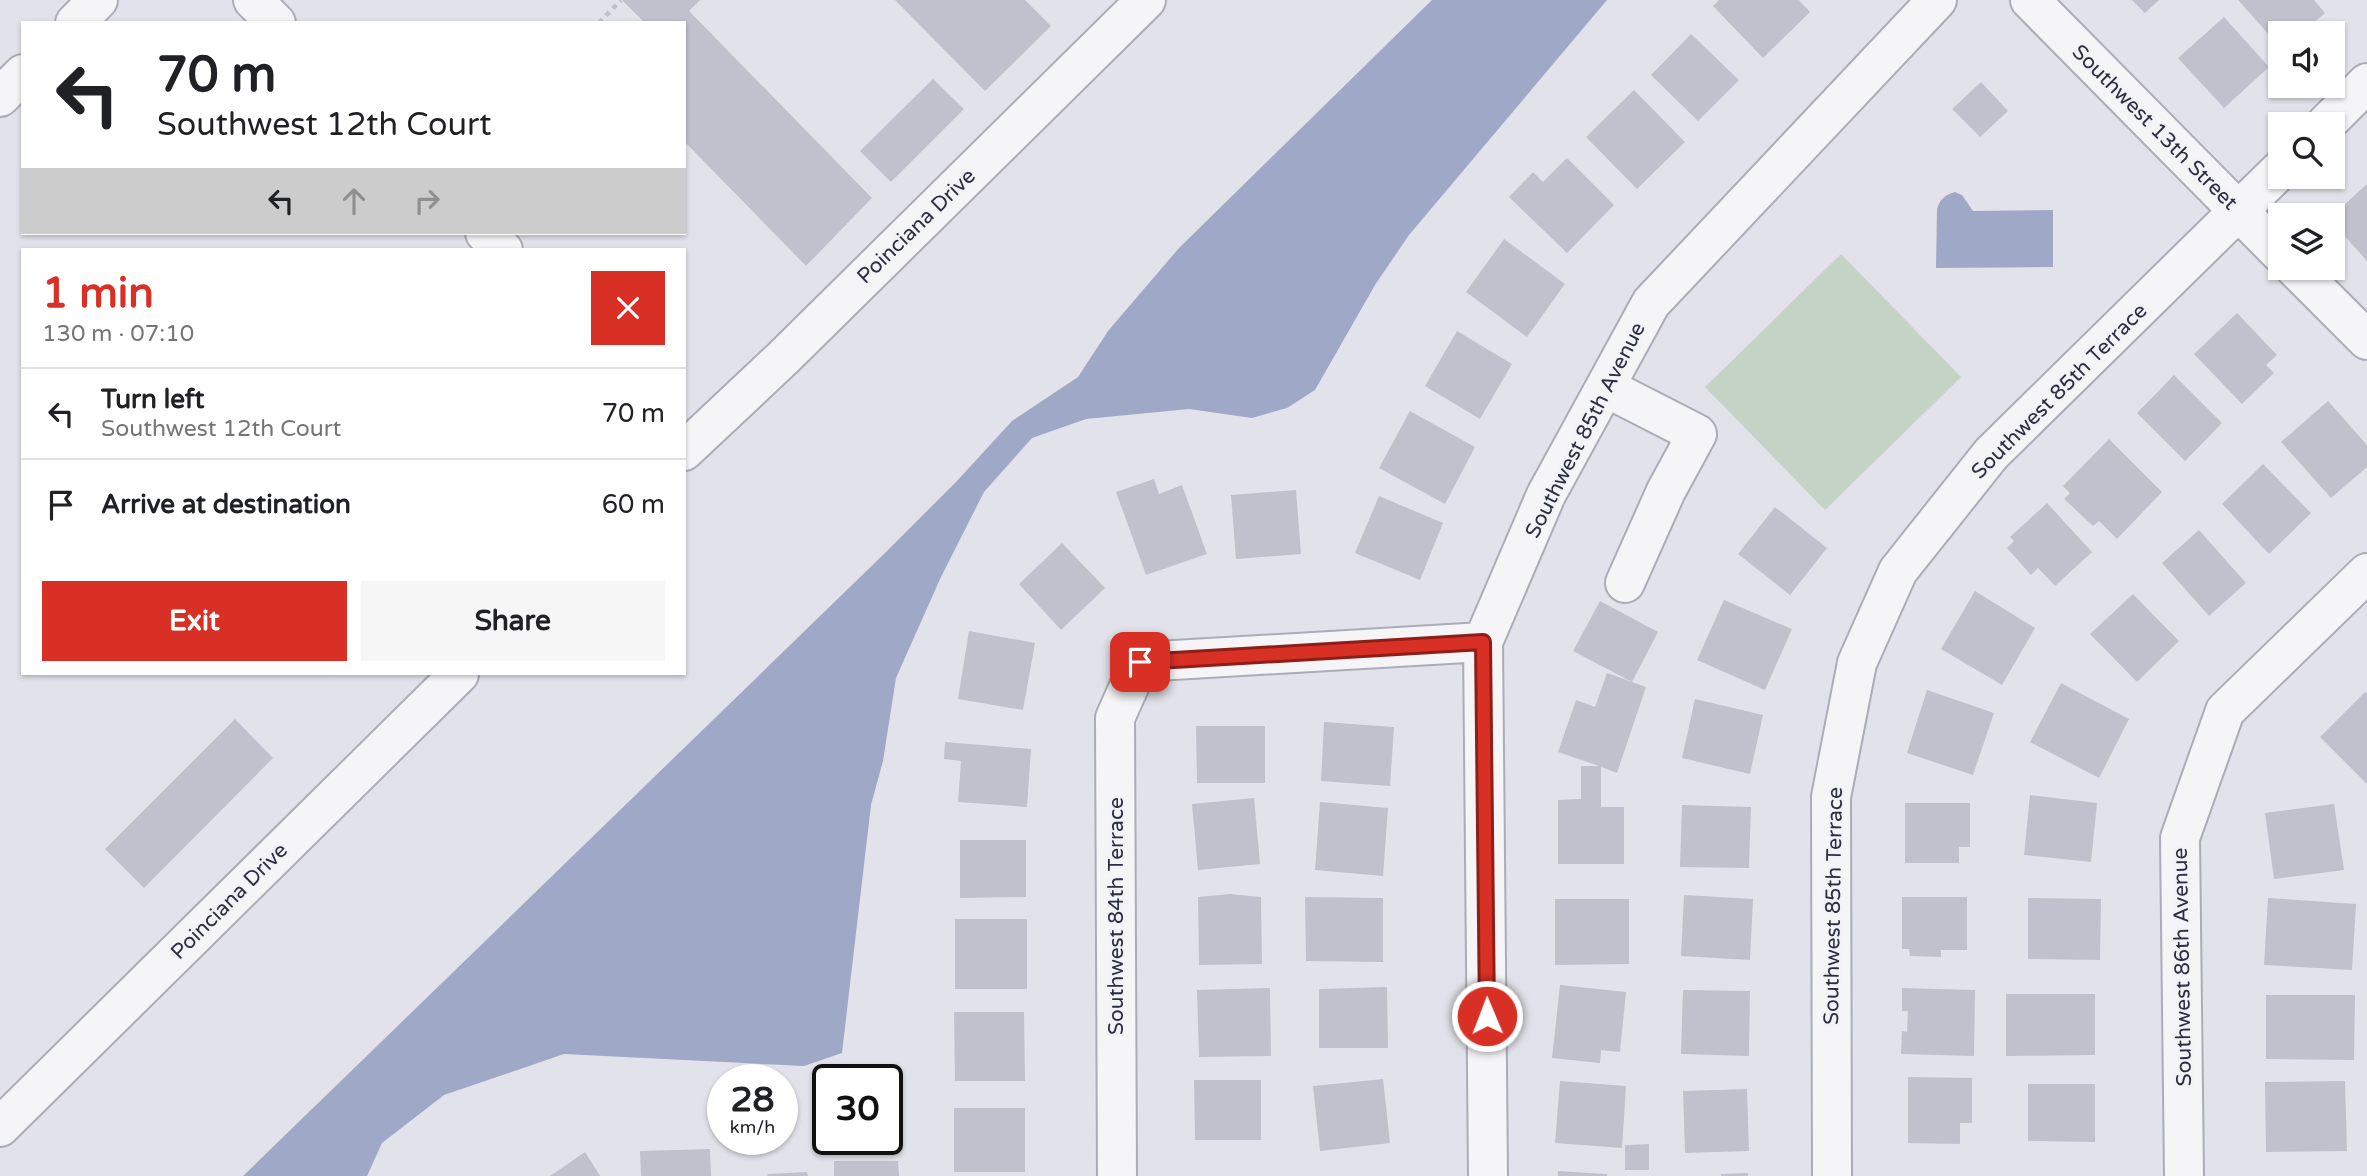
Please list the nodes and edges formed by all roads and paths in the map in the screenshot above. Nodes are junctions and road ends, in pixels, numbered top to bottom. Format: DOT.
graph roads {
  1 [pos="97,0"];
  2 [pos="253,0"];
  3 [pos="621,0"];
  4 [pos="1146,0"];
  5 [pos="1937,0"];
  6 [pos="2029,0"];
  7 [pos="77,21"];
  8 [pos="274,21"];
  9 [pos="601,21"];
  10 [pos="21,76"];
  11 [pos="2367,83"];
  12 [pos="0,97"];
  13 [pos="2338,112"];
  14 [pos="2268,182"];
  15 [pos="2238,211"];
  16 [pos="487,235"];
  17 [pos="2268,241"];
  18 [pos="501,248"];
  19 [pos="2307,280"];
  20 [pos="2367,340"];
  21 [pos="1605,387"];
  22 [pos="687,442"];
  23 [pos="2367,573"];
  24 [pos="1625,583"];
  25 [pos="1483,642"];
  26 [pos="458,675"];
  27 [pos="0,1127"];
  28 [pos="1117,1176"];
  29 [pos="1488,1176"];
  30 [pos="1832,1176"];
  31 [pos="2184,1176"];
  1 -- 7 [label="street"];
  2 -- 8 [label="street"];
  3 -- 9 [label="path"];
  4 -- 22 [label="street, Poinciana Drive"];
  5 -- 21 [label="street, Southwest 85th Avenue"];
  6 -- 15 [label="street, Southwest 13th Street"];
  10 -- 12 [label="street"];
  11 -- 13 [label="street"];
  14 -- 15 [label="street, Southwest 85th Terrace"];
  15 -- 17 [label="street, Southwest 13th Street"];
  15 -- 30 [label="street, Southwest 85th Terrace"];
  16 -- 18 [label="street"];
  19 -- 20 [label="street"];
  21 -- 24 [label="street"];
  21 -- 25 [label="street, Southwest 85th Avenue"];
  23 -- 31 [label="street, Southwest 86th Avenue"];
  25 -- 28 [label="street, Southwest 84th Terrace"];
  25 -- 29 [label="street, Southwest 85th Avenue"];
  26 -- 27 [label="street, Poinciana Drive"];
}
